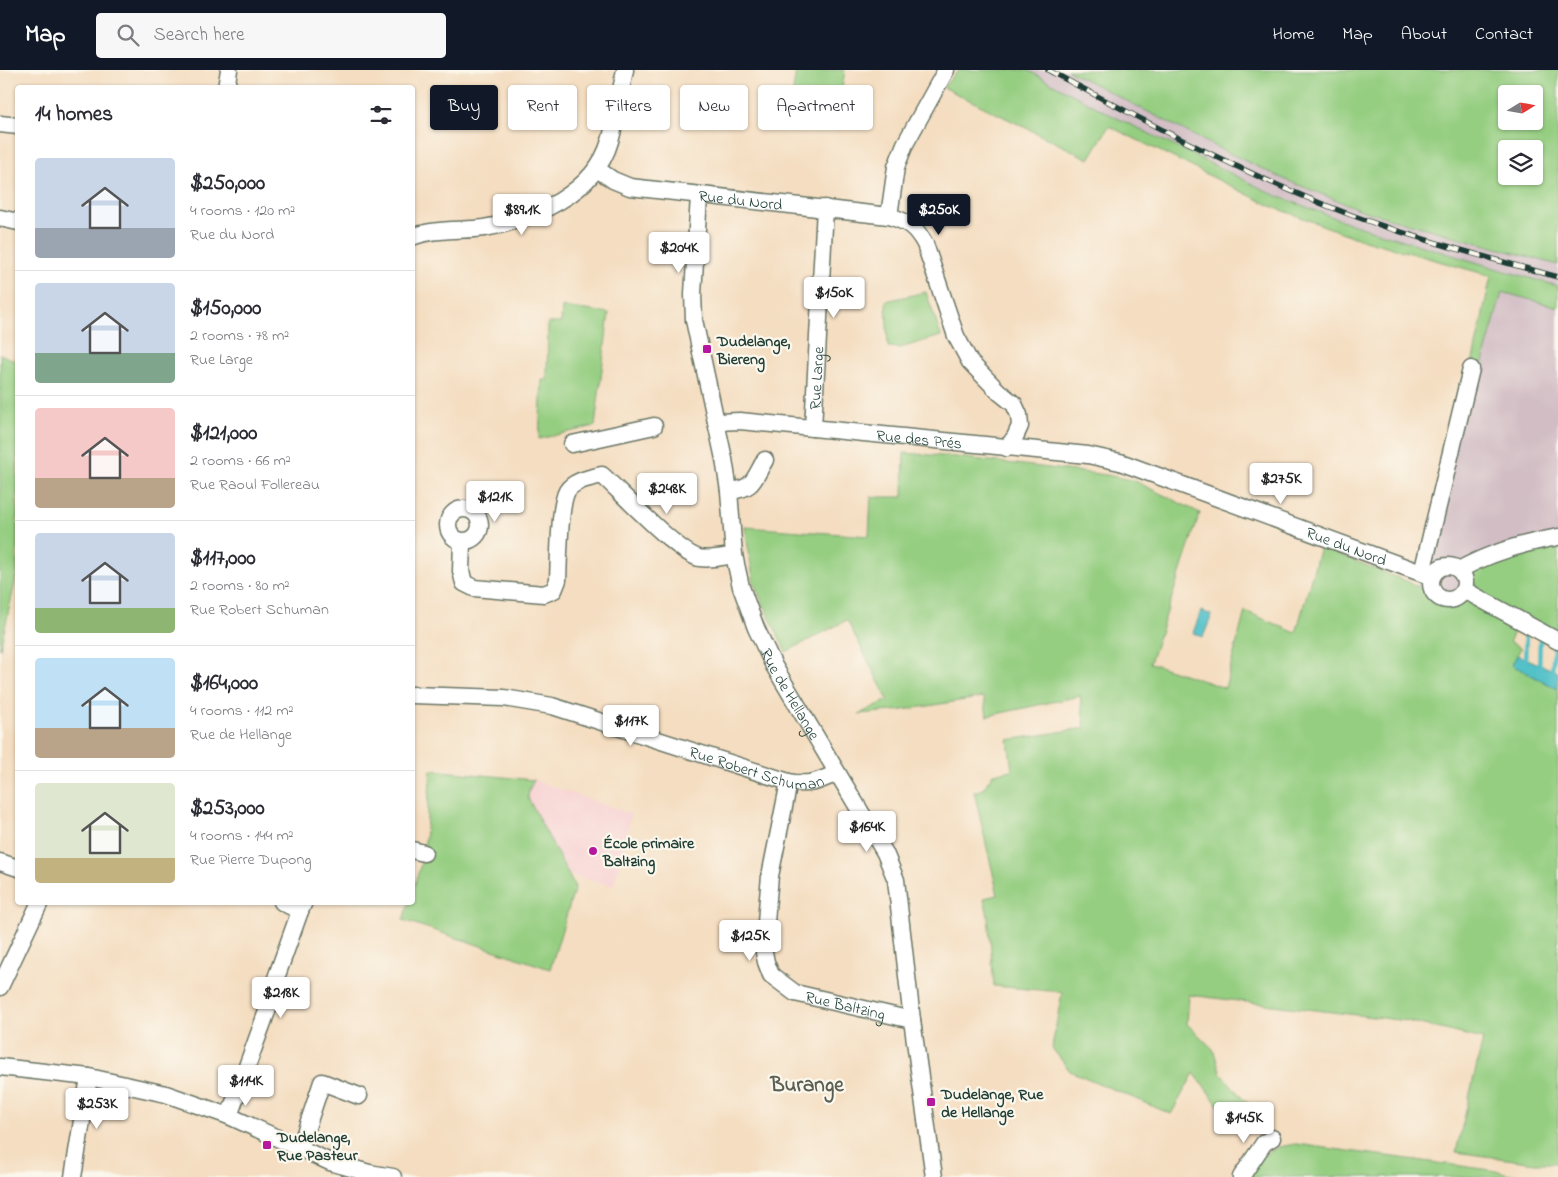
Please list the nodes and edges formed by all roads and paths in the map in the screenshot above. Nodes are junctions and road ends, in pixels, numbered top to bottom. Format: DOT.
graph roads {
  1 [pos="229,70"];
  2 [pos="625,70"];
  3 [pos="946,70"];
  4 [pos="226,85"];
  5 [pos="0,124"];
  6 [pos="15,126"];
  7 [pos="597,169"];
  8 [pos="698,196"];
  9 [pos="825,208"];
  10 [pos="889,216"];
  11 [pos="0,218"];
  12 [pos="15,221"];
  13 [pos="415,236"];
  14 [pos="1471,370"];
  15 [pos="716,422"];
  16 [pos="654,426"];
  17 [pos="813,428"];
  18 [pos="572,444"];
  19 [pos="1007,448"];
  20 [pos="764,460"];
  21 [pos="1120,462"];
  22 [pos="728,491"];
  23 [pos="1558,537"];
  24 [pos="462,542"];
  25 [pos="734,555"];
  26 [pos="1459,570"];
  27 [pos="1427,575"];
  28 [pos="1464,590"];
  29 [pos="1558,642"];
  30 [pos="415,694"];
  31 [pos="837,773"];
  32 [pos="788,782"];
  33 [pos="0,862"];
  34 [pos="15,867"];
  35 [pos="39,905"];
  36 [pos="302,907"];
  37 [pos="0,987"];
  38 [pos="912,1020"];
  39 [pos="0,1066"];
  40 [pos="89,1077"];
  41 [pos="359,1096"];
  42 [pos="229,1116"];
  43 [pos="1272,1138"];
  44 [pos="300,1148"];
  45 [pos="73,1177"];
  46 [pos="393,1177"];
  47 [pos="934,1177"];
  48 [pos="1240,1177"];
  1 -- 4 [label="street"];
  2 -- 7 [label="street"];
  3 -- 10 [label="street"];
  5 -- 6 [label="street"];
  7 -- 8 [label="street, Rue du Nord"];
  7 -- 13 [label="street"];
  8 -- 9 [label="street, Rue du Nord"];
  8 -- 15 [label="street, Rue de Hellange"];
  9 -- 10 [label="street, Rue du Nord"];
  9 -- 17 [label="street, Rue Large"];
  10 -- 19 [label="street, Rue du Nord"];
  11 -- 12 [label="street"];
  14 -- 27 [label="street"];
  15 -- 17 [label="street, Rue des Prés"];
  15 -- 22 [label="street, Rue de Hellange"];
  16 -- 18 [label="street"];
  17 -- 19 [label="street, Rue des Prés"];
  19 -- 21 [label="street, Rue des Prés"];
  20 -- 22 [label="street"];
  21 -- 27 [label="street, Rue du Nord"];
  22 -- 25 [label="street, Rue de Hellange"];
  23 -- 26 [label="street"];
  24 -- 25 [label="street"];
  25 -- 31 [label="street, Rue de Hellange"];
  26 -- 27 [label="street"];
  26 -- 28 [label="street"];
  27 -- 28 [label="street"];
  28 -- 29 [label="street"];
  30 -- 32 [label="street, Rue Robert Schuman"];
  31 -- 32 [label="street, Rue Robert Schuman"];
  31 -- 38 [label="street, Rue de Hellange"];
  32 -- 38 [label="street, Rue Baltzing"];
  33 -- 34 [label="street"];
  35 -- 37 [label="street"];
  36 -- 42 [label="street"];
  38 -- 47 [label="street, Rue de Hellange"];
  39 -- 40 [label="street"];
  40 -- 42 [label="street"];
  40 -- 45 [label="street"];
  41 -- 44 [label="street"];
  42 -- 44 [label="street"];
  43 -- 48 [label="street"];
  44 -- 46 [label="street"];
}
